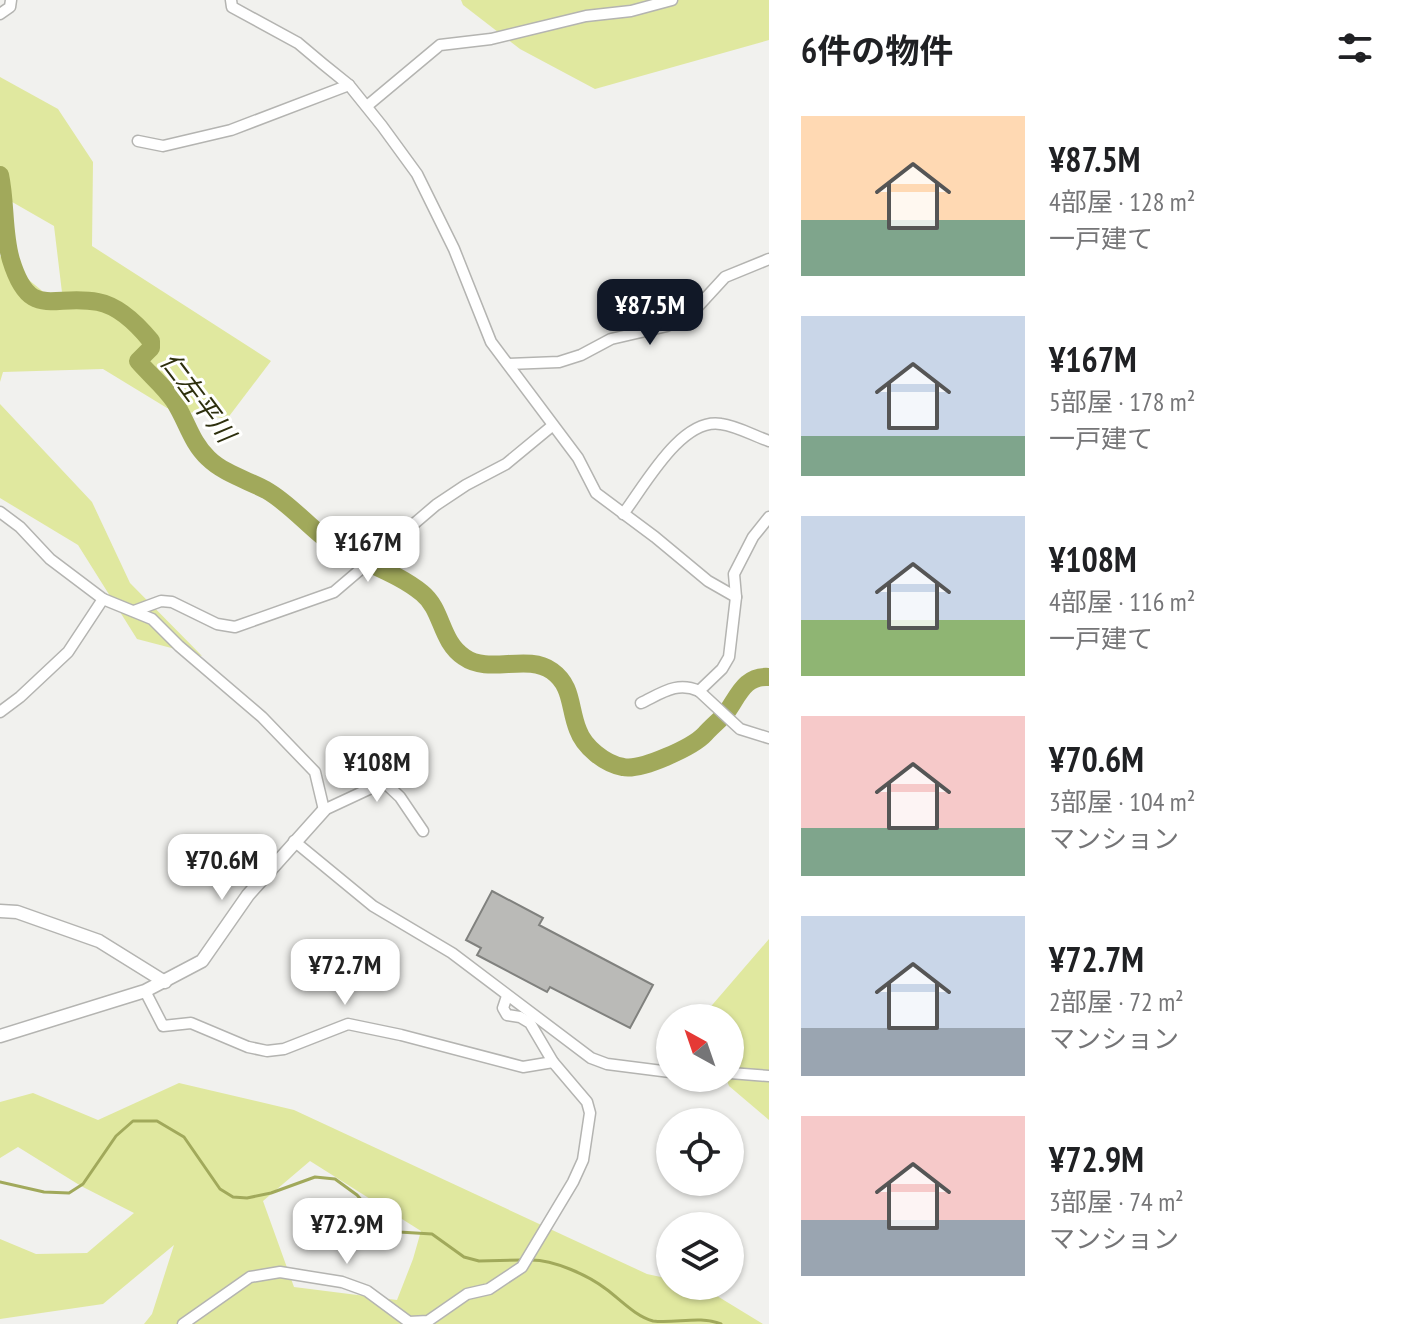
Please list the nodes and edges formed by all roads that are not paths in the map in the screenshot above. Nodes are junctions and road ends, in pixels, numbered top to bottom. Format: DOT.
graph roads {
  1 [pos="11,0"];
  2 [pos="231,0"];
  3 [pos="672,0"];
  4 [pos="0,14"];
  5 [pos="349,85"];
  6 [pos="367,106"];
  7 [pos="138,141"];
  8 [pos="769,259"];
  9 [pos="508,364"];
  10 [pos="552,426"];
  11 [pos="769,441"];
  12 [pos="0,512"];
  13 [pos="623,514"];
  14 [pos="769,517"];
  15 [pos="736,597"];
  16 [pos="103,599"];
  17 [pos="134,611"];
  18 [pos="699,691"];
  19 [pos="641,703"];
  20 [pos="0,712"];
  21 [pos="769,738"];
  22 [pos="324,810"];
  23 [pos="423,831"];
  24 [pos="294,841"];
  25 [pos="0,911"];
  26 [pos="165,982"];
  27 [pos="145,991"];
  28 [pos="507,996"];
  29 [pos="0,1036"];
  30 [pos="553,1062"];
  31 [pos="656,1070"];
  32 [pos="744,1074"];
  33 [pos="769,1076"];
  34 [pos="183,1324"];
  1 -- 4 [label="street"];
  2 -- 5 [label="street"];
  3 -- 6 [label="street"];
  5 -- 6 [label="street"];
  5 -- 7 [label="street"];
  6 -- 9 [label="street"];
  8 -- 9 [label="street"];
  9 -- 10 [label="street"];
  10 -- 13 [label="street"];
  10 -- 17 [label="street"];
  11 -- 13 [label="street"];
  12 -- 16 [label="street"];
  13 -- 15 [label="street"];
  14 -- 15 [label="street"];
  15 -- 18 [label="street"];
  16 -- 17 [label="street"];
  16 -- 20 [label="street"];
  17 -- 22 [label="street"];
  18 -- 19 [label="street"];
  18 -- 21 [label="street"];
  22 -- 23 [label="street"];
  22 -- 24 [label="street"];
  24 -- 26 [label="street"];
  24 -- 28 [label="street"];
  25 -- 26 [label="street"];
  26 -- 27 [label="street"];
  27 -- 29 [label="street"];
  27 -- 30 [label="street"];
  28 -- 30 [label="street"];
  28 -- 31 [label="street"];
  30 -- 34 [label="street"];
  32 -- 33 [label="street"];
}
